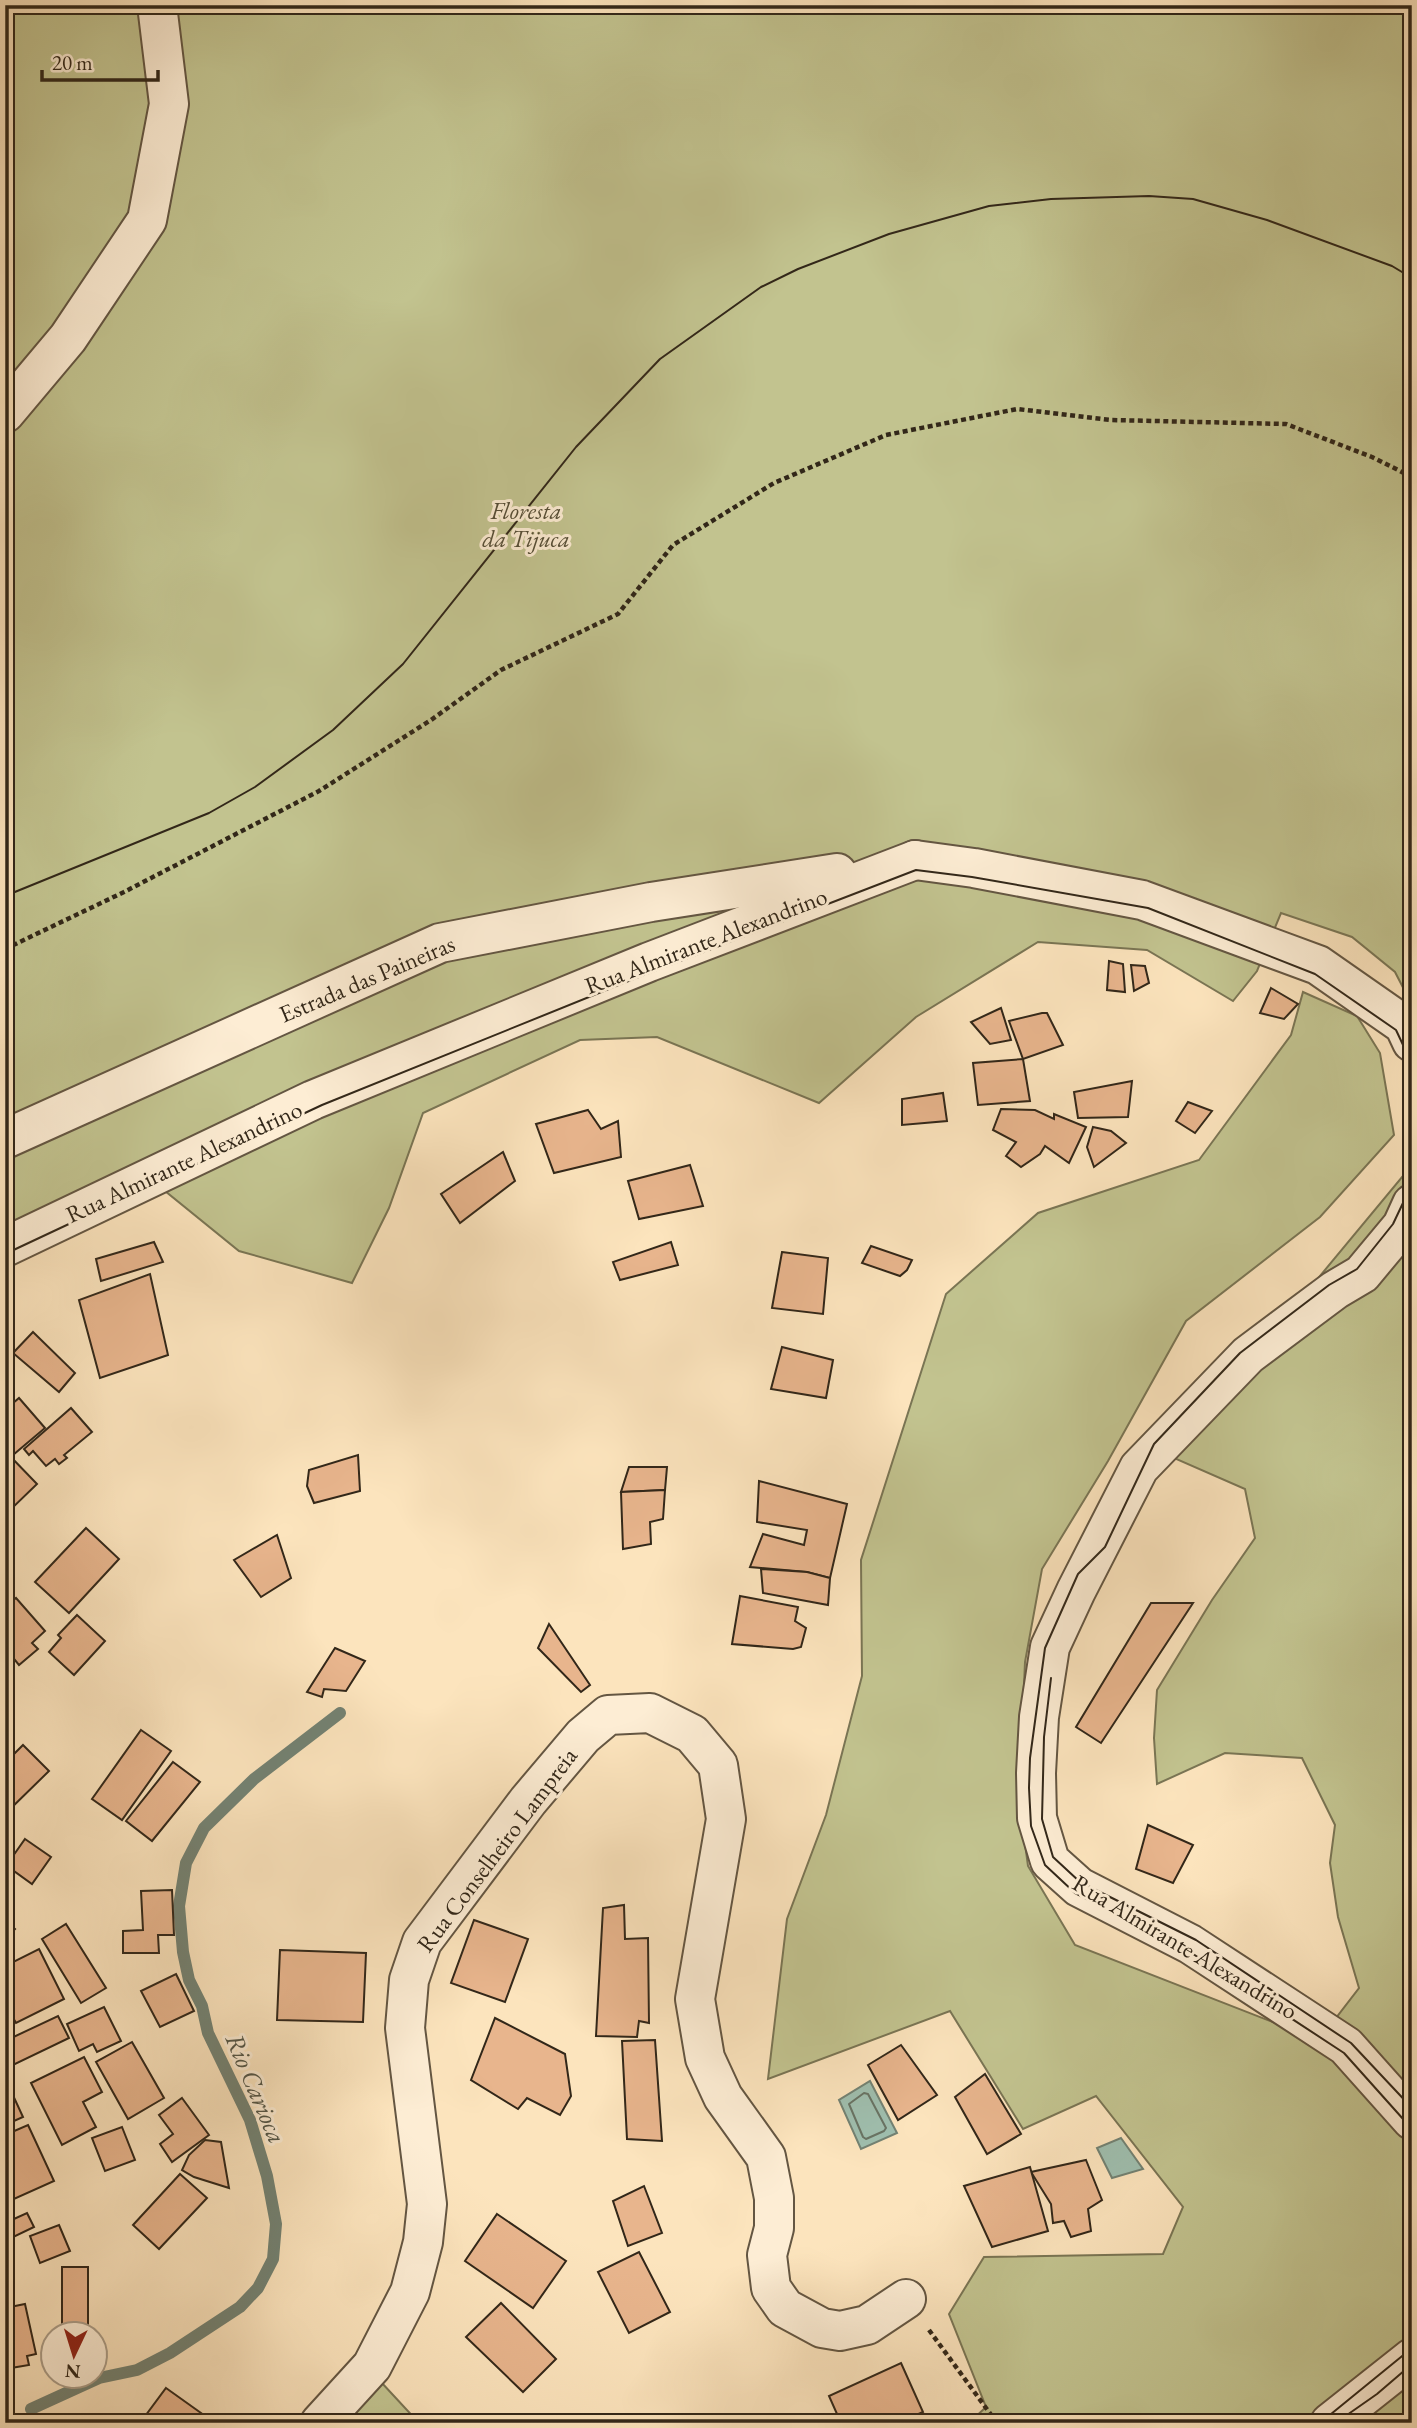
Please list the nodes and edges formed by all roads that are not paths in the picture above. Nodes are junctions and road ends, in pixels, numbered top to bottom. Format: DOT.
graph roads {
  1 [pos="157,5"];
  2 [pos="5,413"];
  3 [pos="915,860"];
  4 [pos="1412,1042"];
  5 [pos="5,1139"];
  6 [pos="1412,1203"];
  7 [pos="5,1247"];
  8 [pos="1412,2120"];
  9 [pos="906,2299"];
  10 [pos="1412,2358"];
  11 [pos="320,2423"];
  12 [pos="1330,2423"];
  1 -- 2 [label="street"];
  3 -- 4 [label="street, Rua Almirante Alexandrino"];
  3 -- 5 [label="street, Estrada das Paineiras"];
  3 -- 7 [label="street, Rua Almirante Alexandrino"];
  6 -- 8 [label="street, Rua Almirante Alexandrino"];
  9 -- 11 [label="street, Rua Conselheiro Lampreia"];
  10 -- 12 [label="street"];
}
